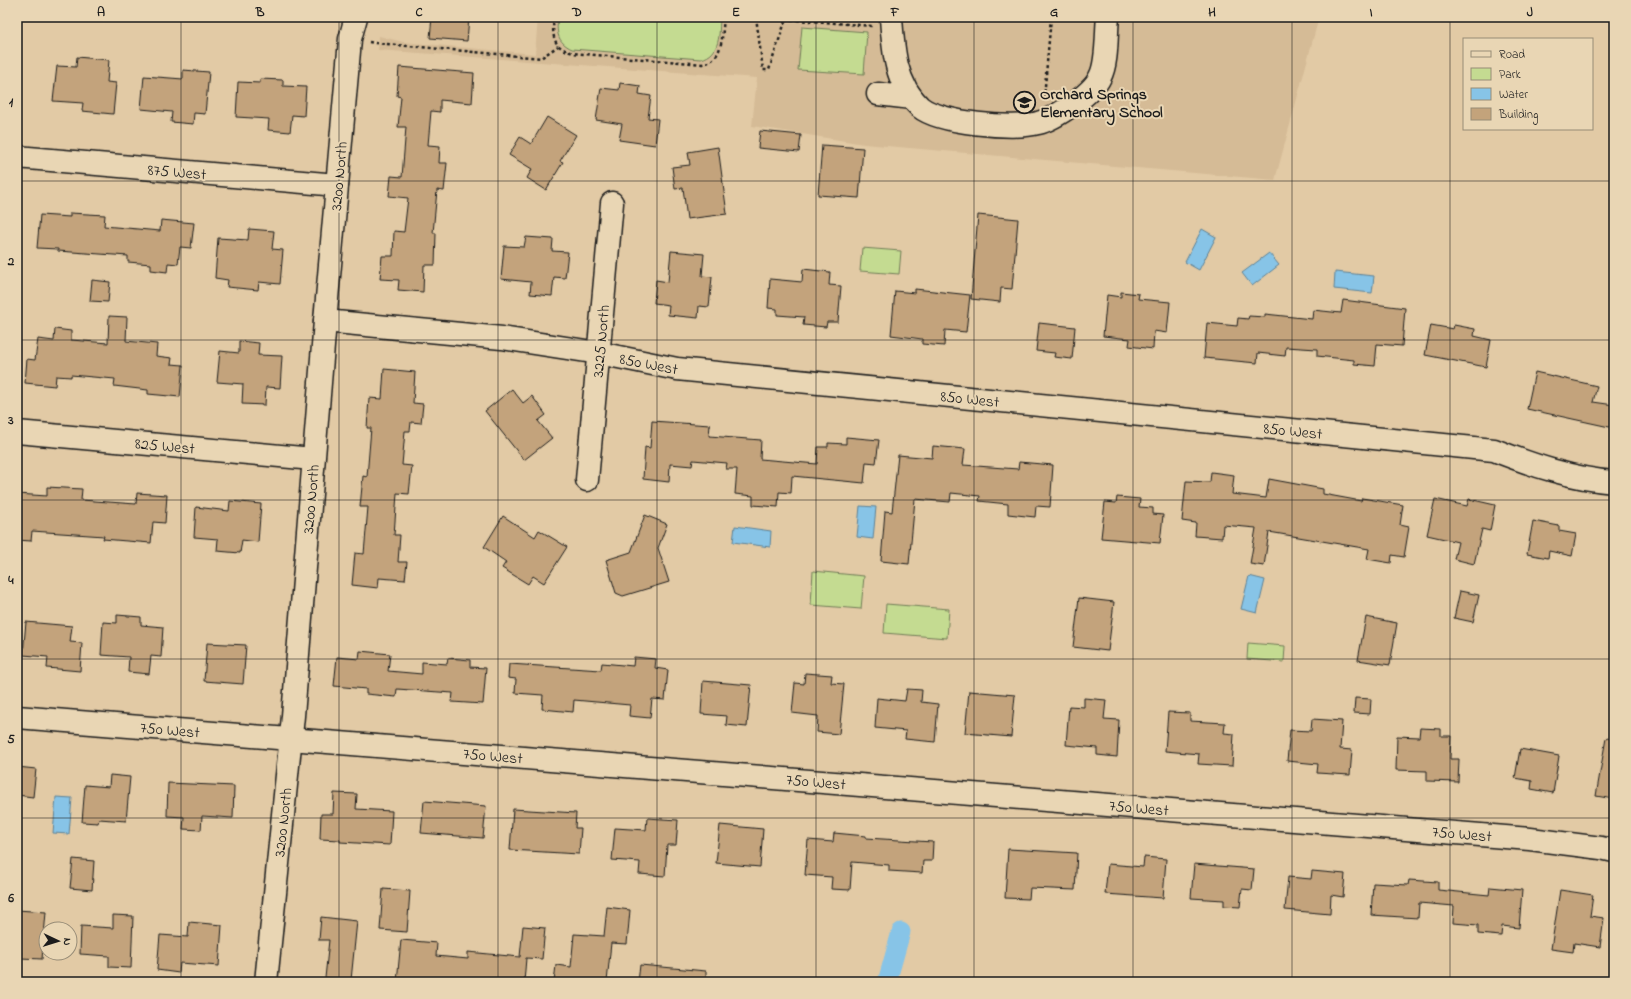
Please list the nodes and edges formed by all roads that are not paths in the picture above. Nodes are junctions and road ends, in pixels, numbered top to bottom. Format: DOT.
graph roads {
  1 [pos="356,17"];
  2 [pos="1100,17"];
  3 [pos="1108,17"];
  4 [pos="883,22"];
  5 [pos="1104,67"];
  6 [pos="878,94"];
  7 [pos="912,98"];
  8 [pos="17,157"];
  9 [pos="337,185"];
  10 [pos="612,203"];
  11 [pos="325,322"];
  12 [pos="599,353"];
  13 [pos="17,432"];
  14 [pos="313,459"];
  15 [pos="587,480"];
  16 [pos="1614,482"];
  17 [pos="17,717"];
  18 [pos="290,739"];
  19 [pos="1614,851"];
  20 [pos="266,982"];
  1 -- 9 [label="street, 3200 North"];
  2 -- 5 [label="street"];
  3 -- 5 [label="street"];
  4 -- 7 [label="street"];
  5 -- 7 [label="street"];
  6 -- 7 [label="street"];
  8 -- 9 [label="street, 875 West"];
  9 -- 11 [label="street, 3200 North"];
  10 -- 12 [label="street, 3225 North"];
  11 -- 12 [label="street, 850 West"];
  11 -- 14 [label="street, 3200 North"];
  12 -- 15 [label="street, 3225 North"];
  12 -- 16 [label="street, 850 West"];
  13 -- 14 [label="street, 825 West"];
  14 -- 18 [label="street, 3200 North"];
  17 -- 18 [label="street, 750 West"];
  18 -- 19 [label="street, 750 West"];
  18 -- 20 [label="street, 3200 North"];
}
